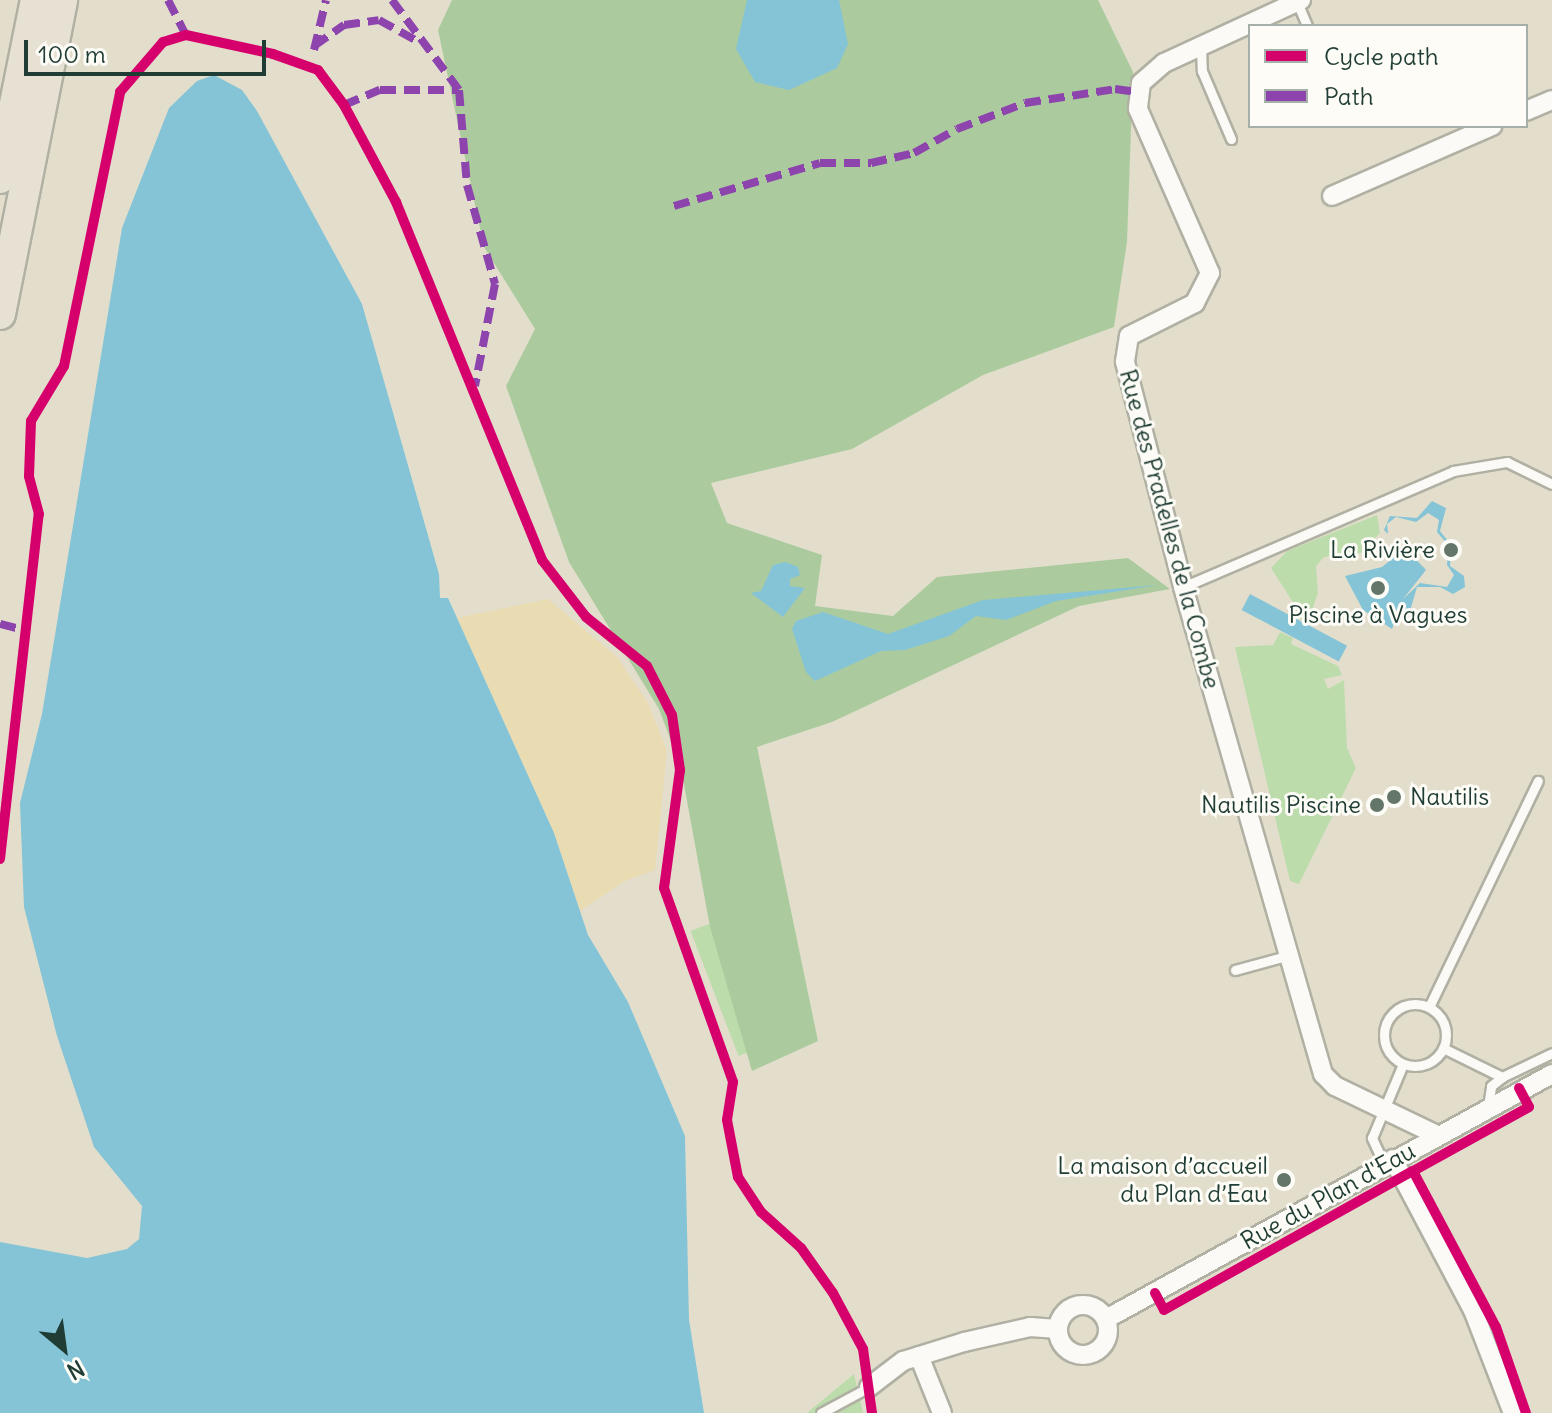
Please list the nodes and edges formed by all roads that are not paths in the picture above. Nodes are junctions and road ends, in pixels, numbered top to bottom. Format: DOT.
graph roads {
  1 [pos="36,0"];
  2 [pos="62,0"];
  3 [pos="1299,1"];
  4 [pos="1250,24"];
  5 [pos="1306,24"];
  6 [pos="1248,25"];
  7 [pos="1201,47"];
  8 [pos="1552,100"];
  9 [pos="1528,110"];
  10 [pos="1487,128"];
  11 [pos="1231,139"];
  12 [pos="0,178"];
  13 [pos="1332,196"];
  14 [pos="0,314"];
  15 [pos="1552,484"];
  16 [pos="1183,587"];
  17 [pos="1538,781"];
  18 [pos="1290,955"];
  19 [pos="1235,970"];
  20 [pos="1429,1007"];
  21 [pos="1443,1048"];
  22 [pos="1552,1053"];
  23 [pos="1403,1064"];
  24 [pos="1552,1074"];
  25 [pos="1502,1077"];
  26 [pos="1488,1106"];
  27 [pos="1382,1109"];
  28 [pos="1437,1135"];
  29 [pos="1388,1162"];
  30 [pos="1106,1319"];
  31 [pos="1058,1329"];
  32 [pos="919,1356"];
  33 [pos="869,1387"];
  34 [pos="821,1413"];
  35 [pos="942,1413"];
  36 [pos="1513,1413"];
  1 -- 12 [label="highway"];
  2 -- 14 [label="highway"];
  3 -- 4 [label="street, Rue des Pradelles de la Combe"];
  3 -- 5 [label="lane"];
  6 -- 7 [label="street, Rue des Pradelles de la Combe"];
  7 -- 11 [label="lane"];
  7 -- 16 [label="street, Rue des Pradelles de la Combe"];
  8 -- 9 [label="street"];
  10 -- 13 [label="street"];
  15 -- 16 [label="lane"];
  16 -- 18 [label="street, Rue des Pradelles de la Combe"];
  17 -- 20 [label="lane"];
  18 -- 19 [label="lane"];
  18 -- 27 [label="street, Rue des Pradelles de la Combe"];
  20 -- 21 [label="lane"];
  20 -- 23 [label="lane"];
  21 -- 23 [label="lane"];
  21 -- 25 [label="lane"];
  22 -- 25 [label="lane"];
  23 -- 27 [label="lane"];
  24 -- 26 [label="street, Rue du Plan d'Eau"];
  25 -- 26 [label="lane"];
  26 -- 28 [label="street, Rue du Plan d'Eau"];
  27 -- 28 [label="street, Rue des Pradelles de la Combe"];
  27 -- 29 [label="lane"];
  28 -- 29 [label="street, Rue du Plan d'Eau"];
  29 -- 30 [label="street, Rue du Plan d'Eau"];
  29 -- 36 [label="street"];
  30 -- 31 [label="street"];
  30 -- 31 [label="street"];
  31 -- 32 [label="street"];
  32 -- 33 [label="street"];
  32 -- 35 [label="street"];
  33 -- 34 [label="lane"];
}
